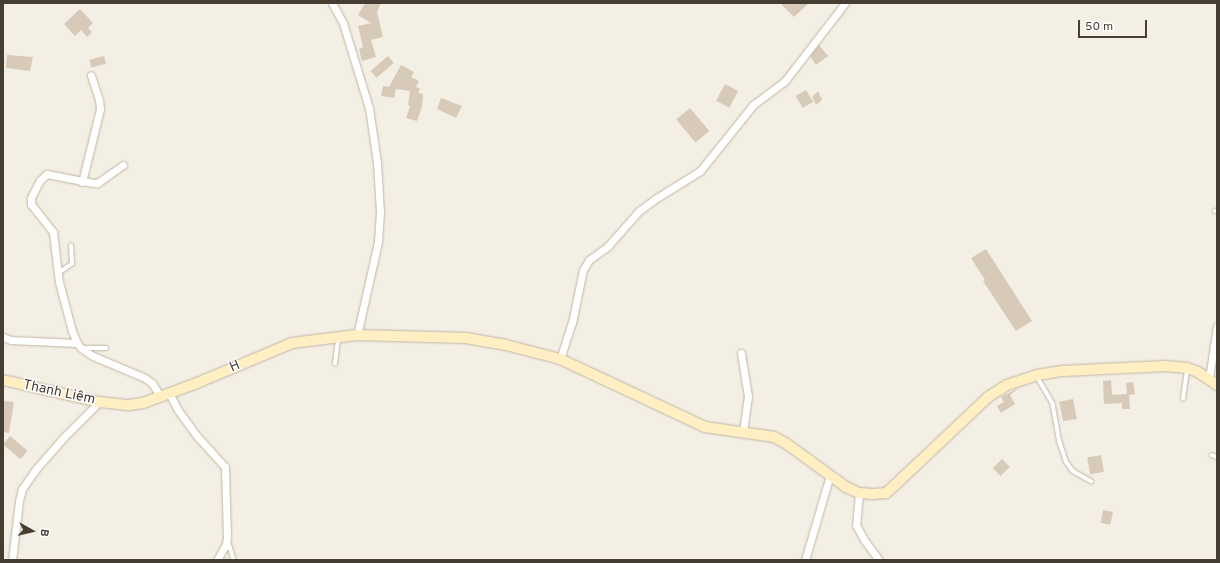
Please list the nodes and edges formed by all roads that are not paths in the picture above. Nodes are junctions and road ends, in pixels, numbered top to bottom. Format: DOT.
graph roads {
  1 [pos="332,3"];
  2 [pos="845,3"];
  3 [pos="91,75"];
  4 [pos="123,165"];
  5 [pos="82,182"];
  6 [pos="70,246"];
  7 [pos="58,273"];
  8 [pos="1217,327"];
  9 [pos="358,335"];
  10 [pos="3,337"];
  11 [pos="338,337"];
  12 [pos="79,346"];
  13 [pos="106,348"];
  14 [pos="741,353"];
  15 [pos="560,359"];
  16 [pos="335,364"];
  17 [pos="1187,368"];
  18 [pos="1037,375"];
  19 [pos="3,380"];
  20 [pos="1213,382"];
  21 [pos="164,395"];
  22 [pos="1183,399"];
  23 [pos="99,402"];
  24 [pos="115,404"];
  25 [pos="743,433"];
  26 [pos="1212,455"];
  27 [pos="1217,457"];
  28 [pos="830,475"];
  29 [pos="1090,481"];
  30 [pos="859,493"];
  31 [pos="227,537"];
  32 [pos="12,560"];
  33 [pos="217,560"];
  34 [pos="234,560"];
  35 [pos="805,560"];
  36 [pos="879,560"];
  1 -- 9 [label="street"];
  2 -- 15 [label="street"];
  3 -- 5 [label="street"];
  4 -- 5 [label="street"];
  5 -- 7 [label="street"];
  6 -- 7 [label="lane"];
  7 -- 12 [label="street"];
  8 -- 20 [label="street"];
  9 -- 11 [label="street, H"];
  9 -- 15 [label="street, H"];
  10 -- 12 [label="street"];
  11 -- 16 [label="lane"];
  11 -- 21 [label="street, H"];
  12 -- 13 [label="lane"];
  12 -- 21 [label="street"];
  14 -- 25 [label="street"];
  15 -- 25 [label="street, H"];
  17 -- 18 [label="street"];
  17 -- 20 [label="street"];
  17 -- 22 [label="lane"];
  18 -- 29 [label="lane"];
  18 -- 30 [label="street"];
  19 -- 23 [label="street, Thanh Liêm"];
  21 -- 24 [label="street, H"];
  21 -- 31 [label="street"];
  23 -- 24 [label="street, Thanh Liêm"];
  23 -- 32 [label="street"];
  25 -- 28 [label="street, H"];
  26 -- 27 [label="lane"];
  28 -- 30 [label="street, H"];
  28 -- 35 [label="street"];
  30 -- 36 [label="street"];
  31 -- 33 [label="street"];
  31 -- 34 [label="lane"];
}
